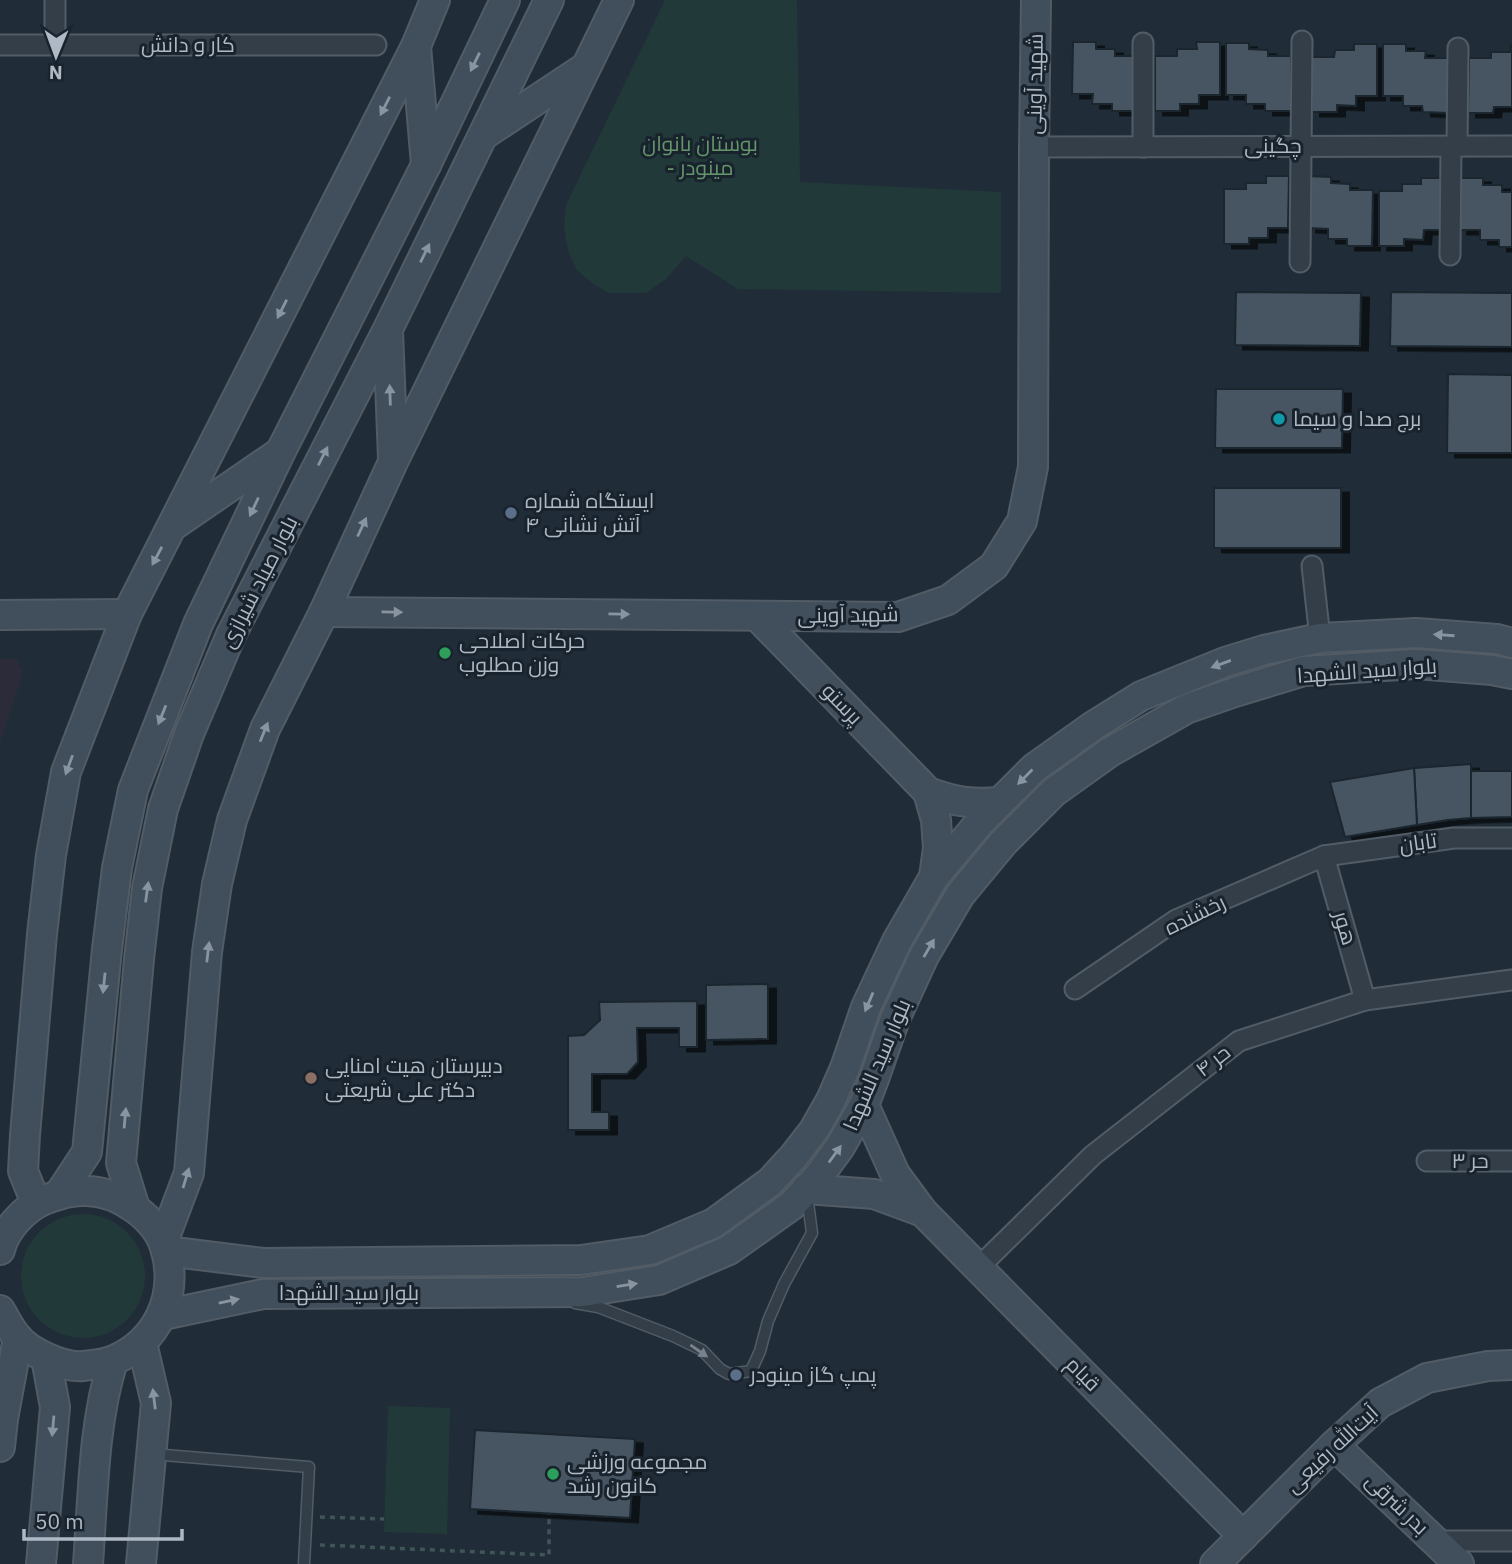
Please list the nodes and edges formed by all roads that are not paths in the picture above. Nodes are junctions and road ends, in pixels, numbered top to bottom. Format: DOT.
graph roads {
  1 [pos="55,0"];
  2 [pos="435,0"];
  3 [pos="505,0"];
  4 [pos="549,0"];
  5 [pos="619,0"];
  6 [pos="1036,0"];
  7 [pos="1302,41"];
  8 [pos="1143,43"];
  9 [pos="0,45"];
  10 [pos="55,45"];
  11 [pos="376,45"];
  12 [pos="415,46"];
  13 [pos="1458,48"];
  14 [pos="588,66"];
  15 [pos="483,135"];
  16 [pos="1302,146"];
  17 [pos="1454,146"];
  18 [pos="1512,146"];
  19 [pos="1034,147"];
  20 [pos="1143,147"];
  21 [pos="426,164"];
  22 [pos="1450,255"];
  23 [pos="1300,262"];
  24 [pos="388,329"];
  25 [pos="281,451"];
  26 [pos="393,462"];
  27 [pos="173,526"];
  28 [pos="1312,566"];
  29 [pos="324,612"];
  30 [pos="127,614"];
  31 [pos="0,615"];
  32 [pos="757,616"];
  33 [pos="1329,638"];
  34 [pos="1512,643"];
  35 [pos="1264,650"];
  36 [pos="1343,669"];
  37 [pos="1512,674"];
  38 [pos="1274,680"];
  39 [pos="928,792"];
  40 [pos="1000,802"];
  41 [pos="1512,838"];
  42 [pos="1324,856"];
  43 [pos="934,877"];
  44 [pos="1512,980"];
  45 [pos="1075,989"];
  46 [pos="1365,999"];
  47 [pos="863,1105"];
  48 [pos="1427,1161"];
  49 [pos="1512,1161"];
  50 [pos="806,1189"];
  51 [pos="48,1198"];
  52 [pos="135,1208"];
  53 [pos="923,1212"];
  54 [pos="1,1245"];
  55 [pos="164,1247"];
  56 [pos="978,1268"];
  57 [pos="470,1293"];
  58 [pos="0,1310"];
  59 [pos="163,1315"];
  60 [pos="18,1338"];
  61 [pos="142,1343"];
  62 [pos="46,1358"];
  63 [pos="113,1361"];
  64 [pos="1512,1365"];
  65 [pos="1334,1445"];
  66 [pos="0,1447"];
  67 [pos="152,1454"];
  68 [pos="1243,1536"];
  69 [pos="1435,1541"];
  70 [pos="1512,1541"];
  71 [pos="41,1564"];
  72 [pos="88,1564"];
  73 [pos="141,1564"];
  74 [pos="304,1564"];
  75 [pos="1215,1564"];
  76 [pos="1459,1564"];
  1 -- 10 [label="street"];
  2 -- 12 [label="street"];
  3 -- 21 [label="street, بلوار صیاد شیرازی, one-way"];
  4 -- 15 [label="street, بلوار صیاد شیرازی"];
  5 -- 14 [label="street"];
  6 -- 19 [label="street, شهید آوینی"];
  7 -- 16 [label="street"];
  8 -- 20 [label="street"];
  9 -- 10 [label="street, کار و دانش"];
  10 -- 11 [label="street, کار و دانش"];
  12 -- 21 [label="street"];
  12 -- 27 [label="street, one-way"];
  13 -- 17 [label="street"];
  14 -- 15 [label="street"];
  14 -- 26 [label="street"];
  24 -- 15 [label="street, بلوار صیاد شیرازی, one-way"];
  16 -- 17 [label="street, چگینی"];
  16 -- 20 [label="street, چگینی"];
  16 -- 23 [label="street"];
  17 -- 18 [label="street, چگینی"];
  17 -- 22 [label="street"];
  19 -- 20 [label="street, چگینی"];
  19 -- 32 [label="street, شهید آوینی"];
  21 -- 25 [label="street, بلوار صیاد شیرازی"];
  26 -- 24 [label="street, one-way"];
  52 -- 24 [label="street, بلوار صیاد شیرازی, one-way"];
  25 -- 27 [label="street"];
  25 -- 51 [label="street, بلوار صیاد شیرازی, one-way"];
  29 -- 26 [label="street, one-way"];
  27 -- 30 [label="street, one-way"];
  28 -- 33 [label="street"];
  29 -- 32 [label="street, شهید آوینی, one-way"];
  55 -- 29 [label="street, one-way"];
  30 -- 31 [label="street"];
  30 -- 51 [label="street, one-way"];
  32 -- 39 [label="street, پرستو"];
  34 -- 33 [label="street, بلوار سید الشهدا, one-way"];
  33 -- 35 [label="street, بلوار سید الشهدا"];
  33 -- 36 [label="street"];
  35 -- 38 [label="street"];
  35 -- 40 [label="street, بلوار سید الشهدا, one-way"];
  36 -- 37 [label="street, بلوار سید الشهدا"];
  36 -- 38 [label="street, بلوار سید الشهدا"];
  47 -- 38 [label="street, بلوار سید الشهدا, one-way"];
  39 -- 40 [label="street, پرستو"];
  39 -- 43 [label="street"];
  40 -- 43 [label="street, بلوار سید الشهدا"];
  41 -- 42 [label="street, تابان"];
  42 -- 45 [label="street, رخشنده"];
  42 -- 46 [label="street, هور"];
  43 -- 55 [label="street, بلوار سید الشهدا, one-way"];
  44 -- 46 [label="street, حر ۴"];
  46 -- 56 [label="street, حر ۴"];
  50 -- 47 [label="street, بلوار سید الشهدا, one-way"];
  47 -- 53 [label="street, قیام"];
  48 -- 49 [label="street, حر ۳"];
  50 -- 53 [label="street, قیام"];
  57 -- 50 [label="street, بلوار سید الشهدا, one-way"];
  57 -- 50 [label="lane, one-way"];
  51 -- 52 [label="street"];
  51 -- 54 [label="street, بلوار صیاد شیرازی"];
  52 -- 55 [label="street"];
  53 -- 56 [label="street, قیام"];
  55 -- 59 [label="street"];
  56 -- 68 [label="street, قیام"];
  59 -- 57 [label="street, بلوار سید الشهدا, one-way"];
  58 -- 60 [label="street"];
  59 -- 61 [label="street"];
  60 -- 62 [label="street"];
  60 -- 66 [label="street"];
  61 -- 63 [label="street"];
  67 -- 61 [label="street, one-way"];
  62 -- 63 [label="street"];
  62 -- 71 [label="street, one-way"];
  63 -- 72 [label="street"];
  64 -- 65 [label="street, آیت‌الله رفیعی"];
  65 -- 68 [label="street, آیت‌الله رفیعی"];
  65 -- 69 [label="street, بدر شرقی"];
  67 -- 73 [label="street"];
  67 -- 74 [label="lane"];
  68 -- 75 [label="street, آیت‌الله رفیعی"];
  69 -- 70 [label="street"];
  69 -- 76 [label="street, بدر شرقی"];
}
